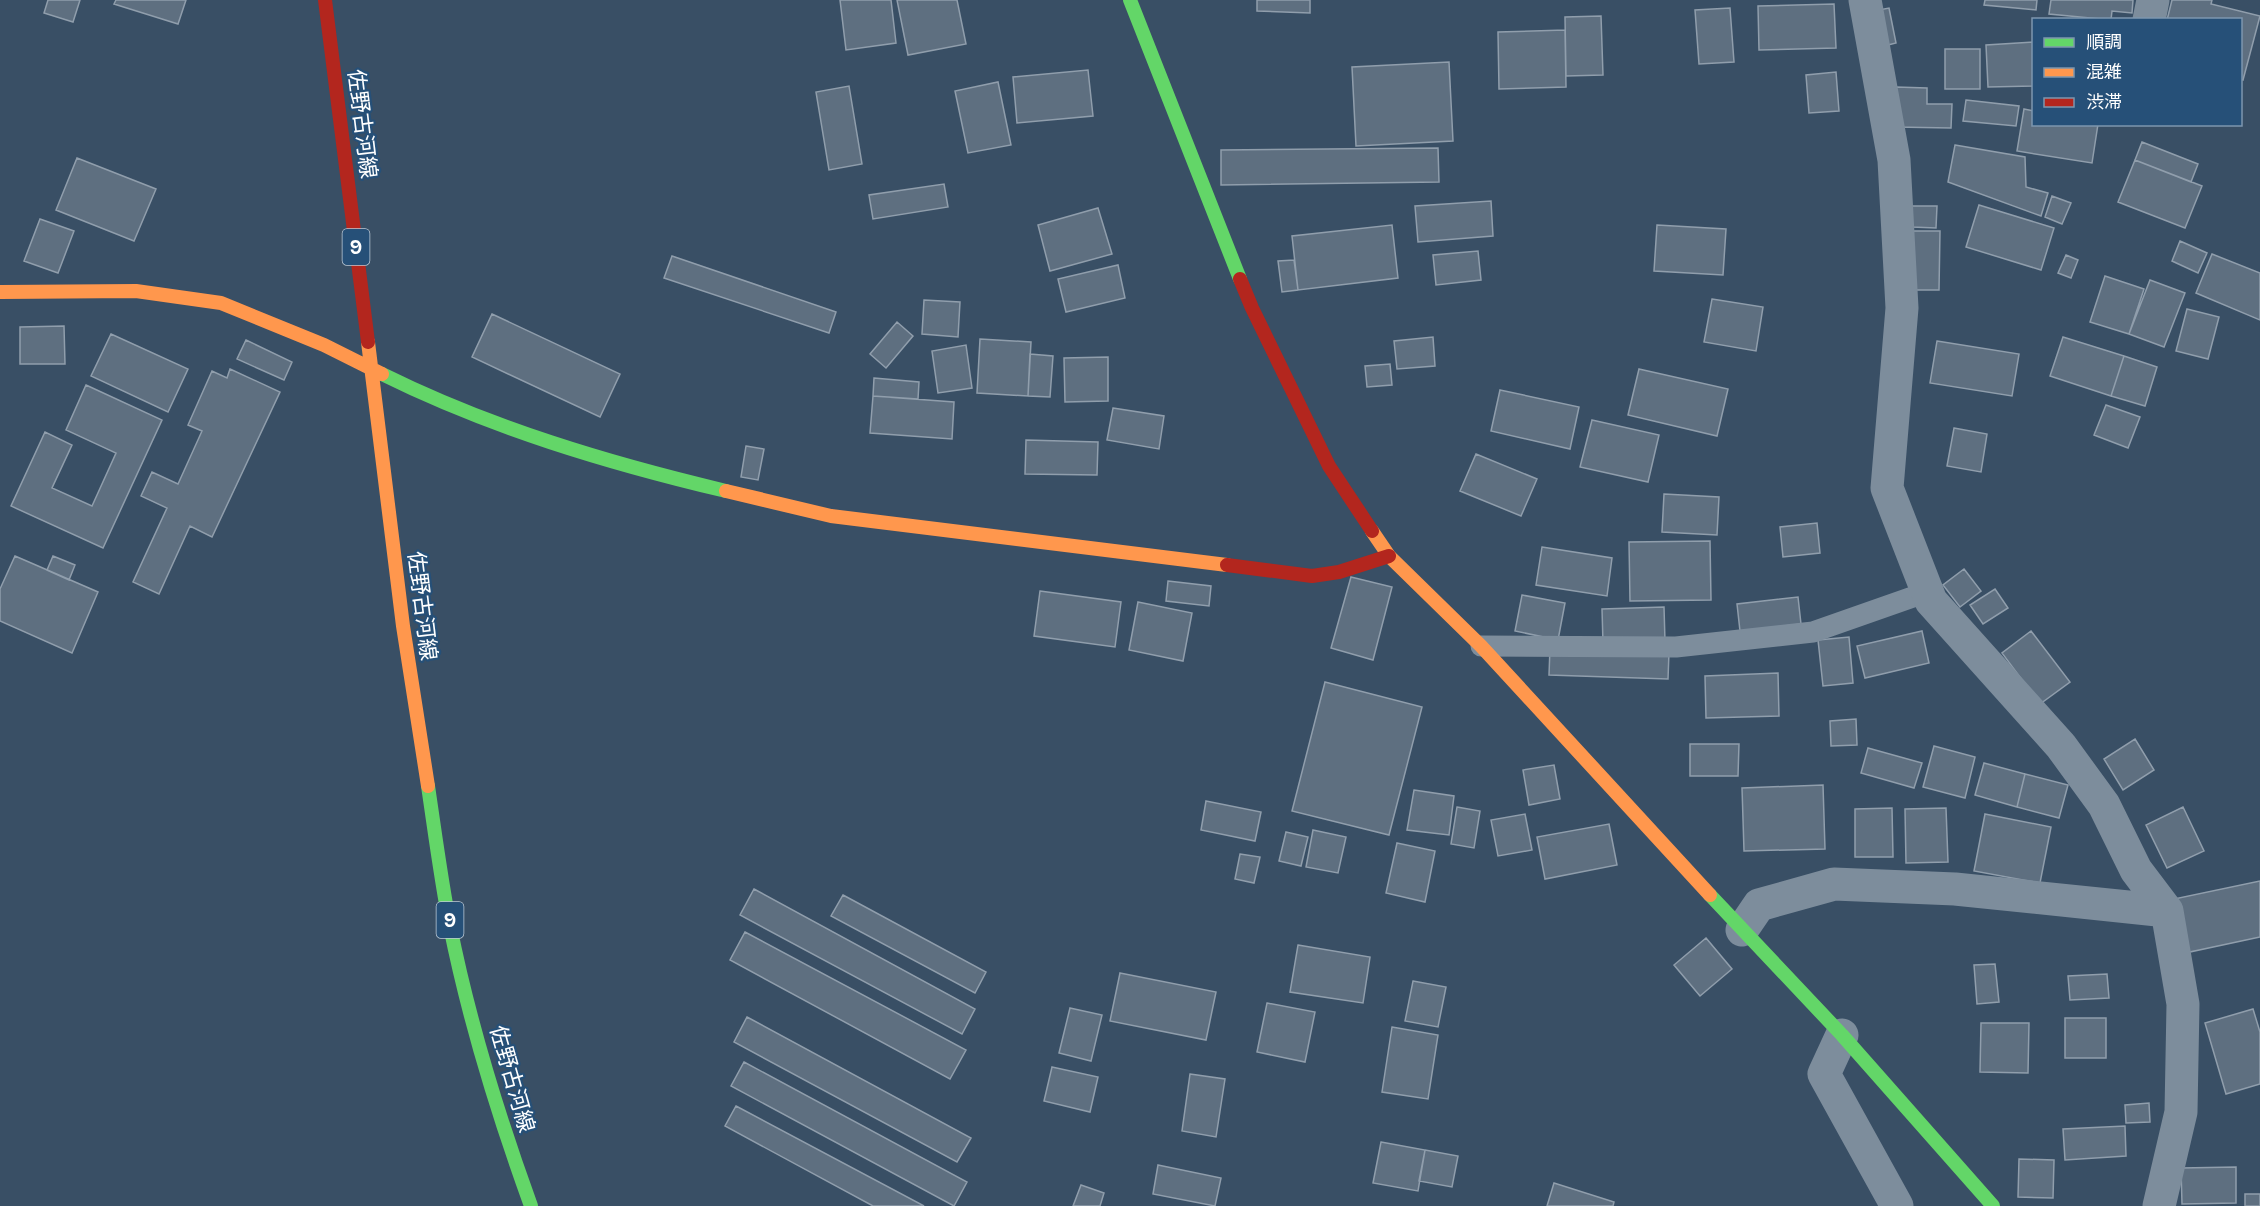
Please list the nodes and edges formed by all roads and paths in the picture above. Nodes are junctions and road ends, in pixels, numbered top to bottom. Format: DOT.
graph roads {
  1 [pos="326,0"];
  2 [pos="1130,0"];
  3 [pos="1865,0"];
  4 [pos="2153,0"];
  5 [pos="2150,18"];
  6 [pos="0,292"];
  7 [pos="371,369"];
  8 [pos="1389,556"];
  9 [pos="1927,592"];
  10 [pos="1481,646"];
  11 [pos="2167,911"];
  12 [pos="1742,930"];
  13 [pos="1842,1035"];
  14 [pos="531,1206"];
  15 [pos="1897,1206"];
  16 [pos="1993,1206"];
  17 [pos="2159,1206"];
  1 -- 7 [label="street, 佐野古河線 / 9"];
  2 -- 8 [label="street"];
  3 -- 9 [label="street"];
  4 -- 5 [label="street"];
  6 -- 7 [label="street"];
  7 -- 8 [label="street"];
  7 -- 14 [label="street, 佐野古河線 / 9"];
  8 -- 10 [label="street"];
  9 -- 10 [label="lane"];
  9 -- 11 [label="street"];
  10 -- 12 [label="street"];
  11 -- 12 [label="street"];
  11 -- 17 [label="street"];
  12 -- 13 [label="street"];
  13 -- 15 [label="street"];
  13 -- 16 [label="street"];
}
